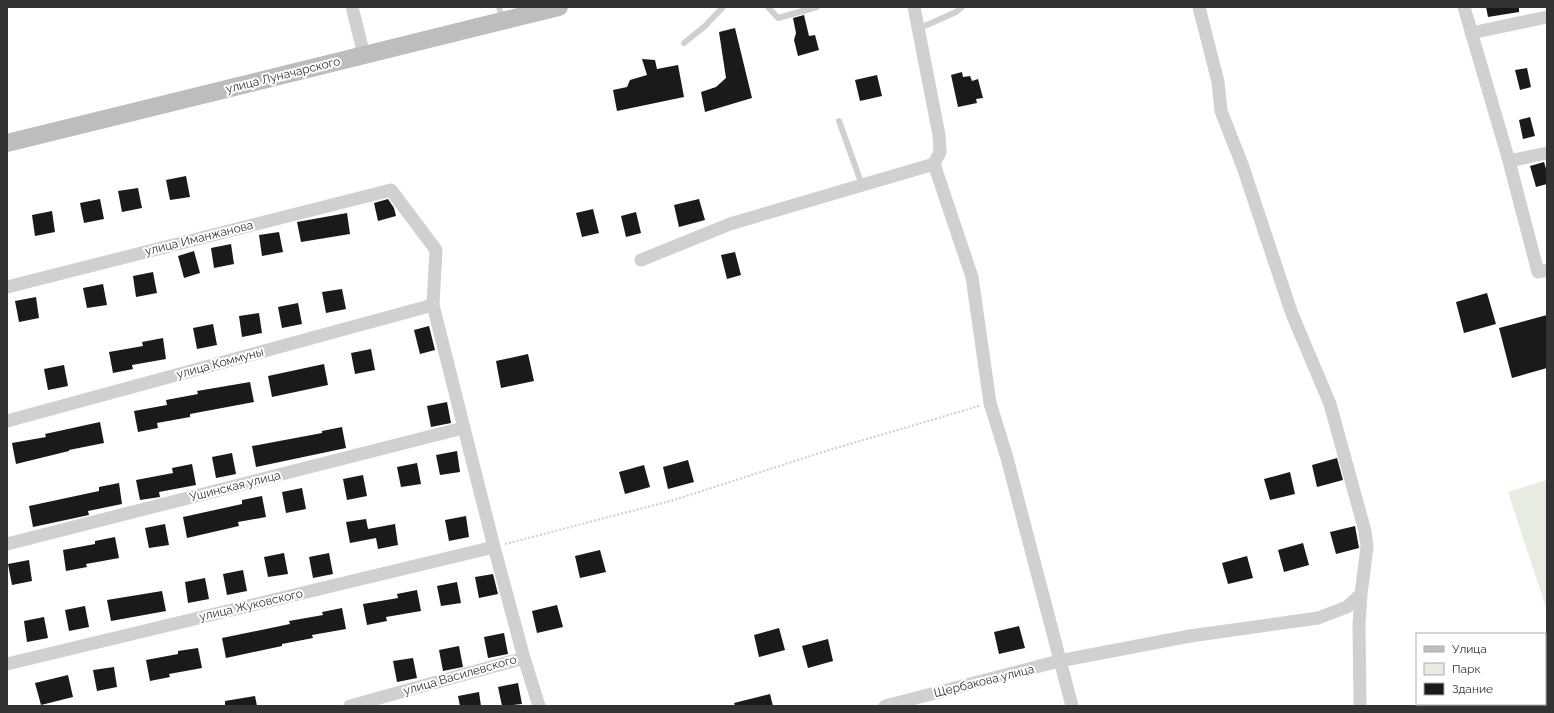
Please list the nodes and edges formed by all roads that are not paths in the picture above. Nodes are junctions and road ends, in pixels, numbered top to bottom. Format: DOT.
graph roads {
  1 [pos="352,7"];
  2 [pos="559,7"];
  3 [pos="722,7"];
  4 [pos="768,7"];
  5 [pos="817,7"];
  6 [pos="914,7"];
  7 [pos="962,7"];
  8 [pos="1199,7"];
  9 [pos="1464,7"];
  10 [pos="501,14"];
  11 [pos="1547,17"];
  12 [pos="918,29"];
  13 [pos="1471,33"];
  14 [pos="684,43"];
  15 [pos="364,55"];
  16 [pos="839,121"];
  17 [pos="7,143"];
  18 [pos="1547,153"];
  19 [pos="1510,161"];
  20 [pos="934,164"];
  21 [pos="862,185"];
  22 [pos="641,260"];
  23 [pos="1543,271"];
  24 [pos="7,287"];
  25 [pos="433,305"];
  26 [pos="7,421"];
  27 [pos="463,428"];
  28 [pos="7,544"];
  29 [pos="494,547"];
  30 [pos="1361,594"];
  31 [pos="524,658"];
  32 [pos="1059,661"];
  33 [pos="7,664"];
  34 [pos="350,706"];
  35 [pos="539,706"];
  36 [pos="885,706"];
  37 [pos="1072,706"];
  38 [pos="1360,706"];
  1 -- 15 [label="street"];
  2 -- 10 [label="main road, улица Луначарского"];
  3 -- 14 [label="lane"];
  4 -- 5 [label="lane"];
  6 -- 12 [label="street"];
  7 -- 12 [label="lane"];
  8 -- 30 [label="street"];
  9 -- 13 [label="street"];
  10 -- 15 [label="main road, улица Луначарского"];
  11 -- 13 [label="street"];
  12 -- 20 [label="street"];
  13 -- 19 [label="street"];
  15 -- 17 [label="main road, улица Луначарского"];
  16 -- 21 [label="lane"];
  18 -- 19 [label="street"];
  19 -- 23 [label="street"];
  20 -- 21 [label="street"];
  20 -- 32 [label="street"];
  21 -- 22 [label="street"];
  24 -- 25 [label="street, улица Иманжанова"];
  25 -- 26 [label="street, улица Коммуны"];
  25 -- 27 [label="street"];
  27 -- 28 [label="street, Ушинская улица"];
  27 -- 29 [label="street"];
  29 -- 31 [label="street"];
  29 -- 33 [label="street, улица Жуковского"];
  30 -- 32 [label="street, Щербакова улица"];
  30 -- 38 [label="street"];
  31 -- 34 [label="street, улица Василевского"];
  31 -- 35 [label="street"];
  32 -- 36 [label="street, Щербакова улица"];
  32 -- 37 [label="street"];
}
